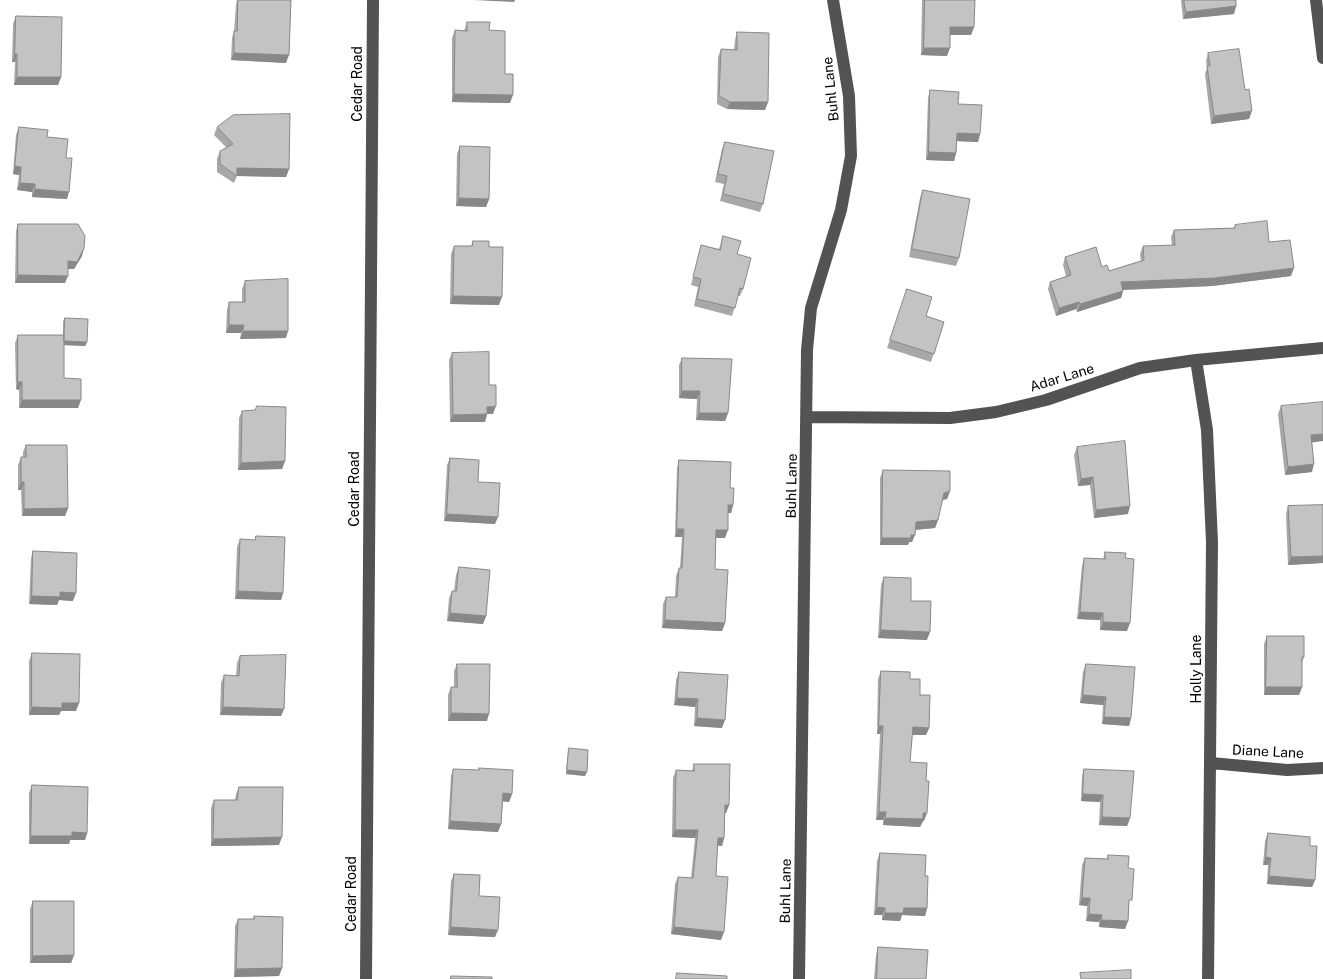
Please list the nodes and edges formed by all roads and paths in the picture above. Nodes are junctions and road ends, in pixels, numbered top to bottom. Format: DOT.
graph roads {
  1 [pos="373,0"];
  2 [pos="833,0"];
  3 [pos="1316,0"];
  4 [pos="1323,58"];
  5 [pos="1323,348"];
  6 [pos="1196,360"];
  7 [pos="808,418"];
  8 [pos="1211,763"];
  9 [pos="1323,768"];
  10 [pos="366,979"];
  11 [pos="799,979"];
  12 [pos="1208,979"];
  1 -- 10 [label="street, Cedar Road"];
  2 -- 7 [label="street, Buhl Lane"];
  3 -- 4 [label="street"];
  5 -- 6 [label="street, Adar Lane"];
  6 -- 7 [label="street, Adar Lane"];
  6 -- 8 [label="street, Holly Lane"];
  7 -- 11 [label="street, Buhl Lane"];
  8 -- 9 [label="street, Diane Lane"];
  8 -- 12 [label="street, Holly Lane"];
}
